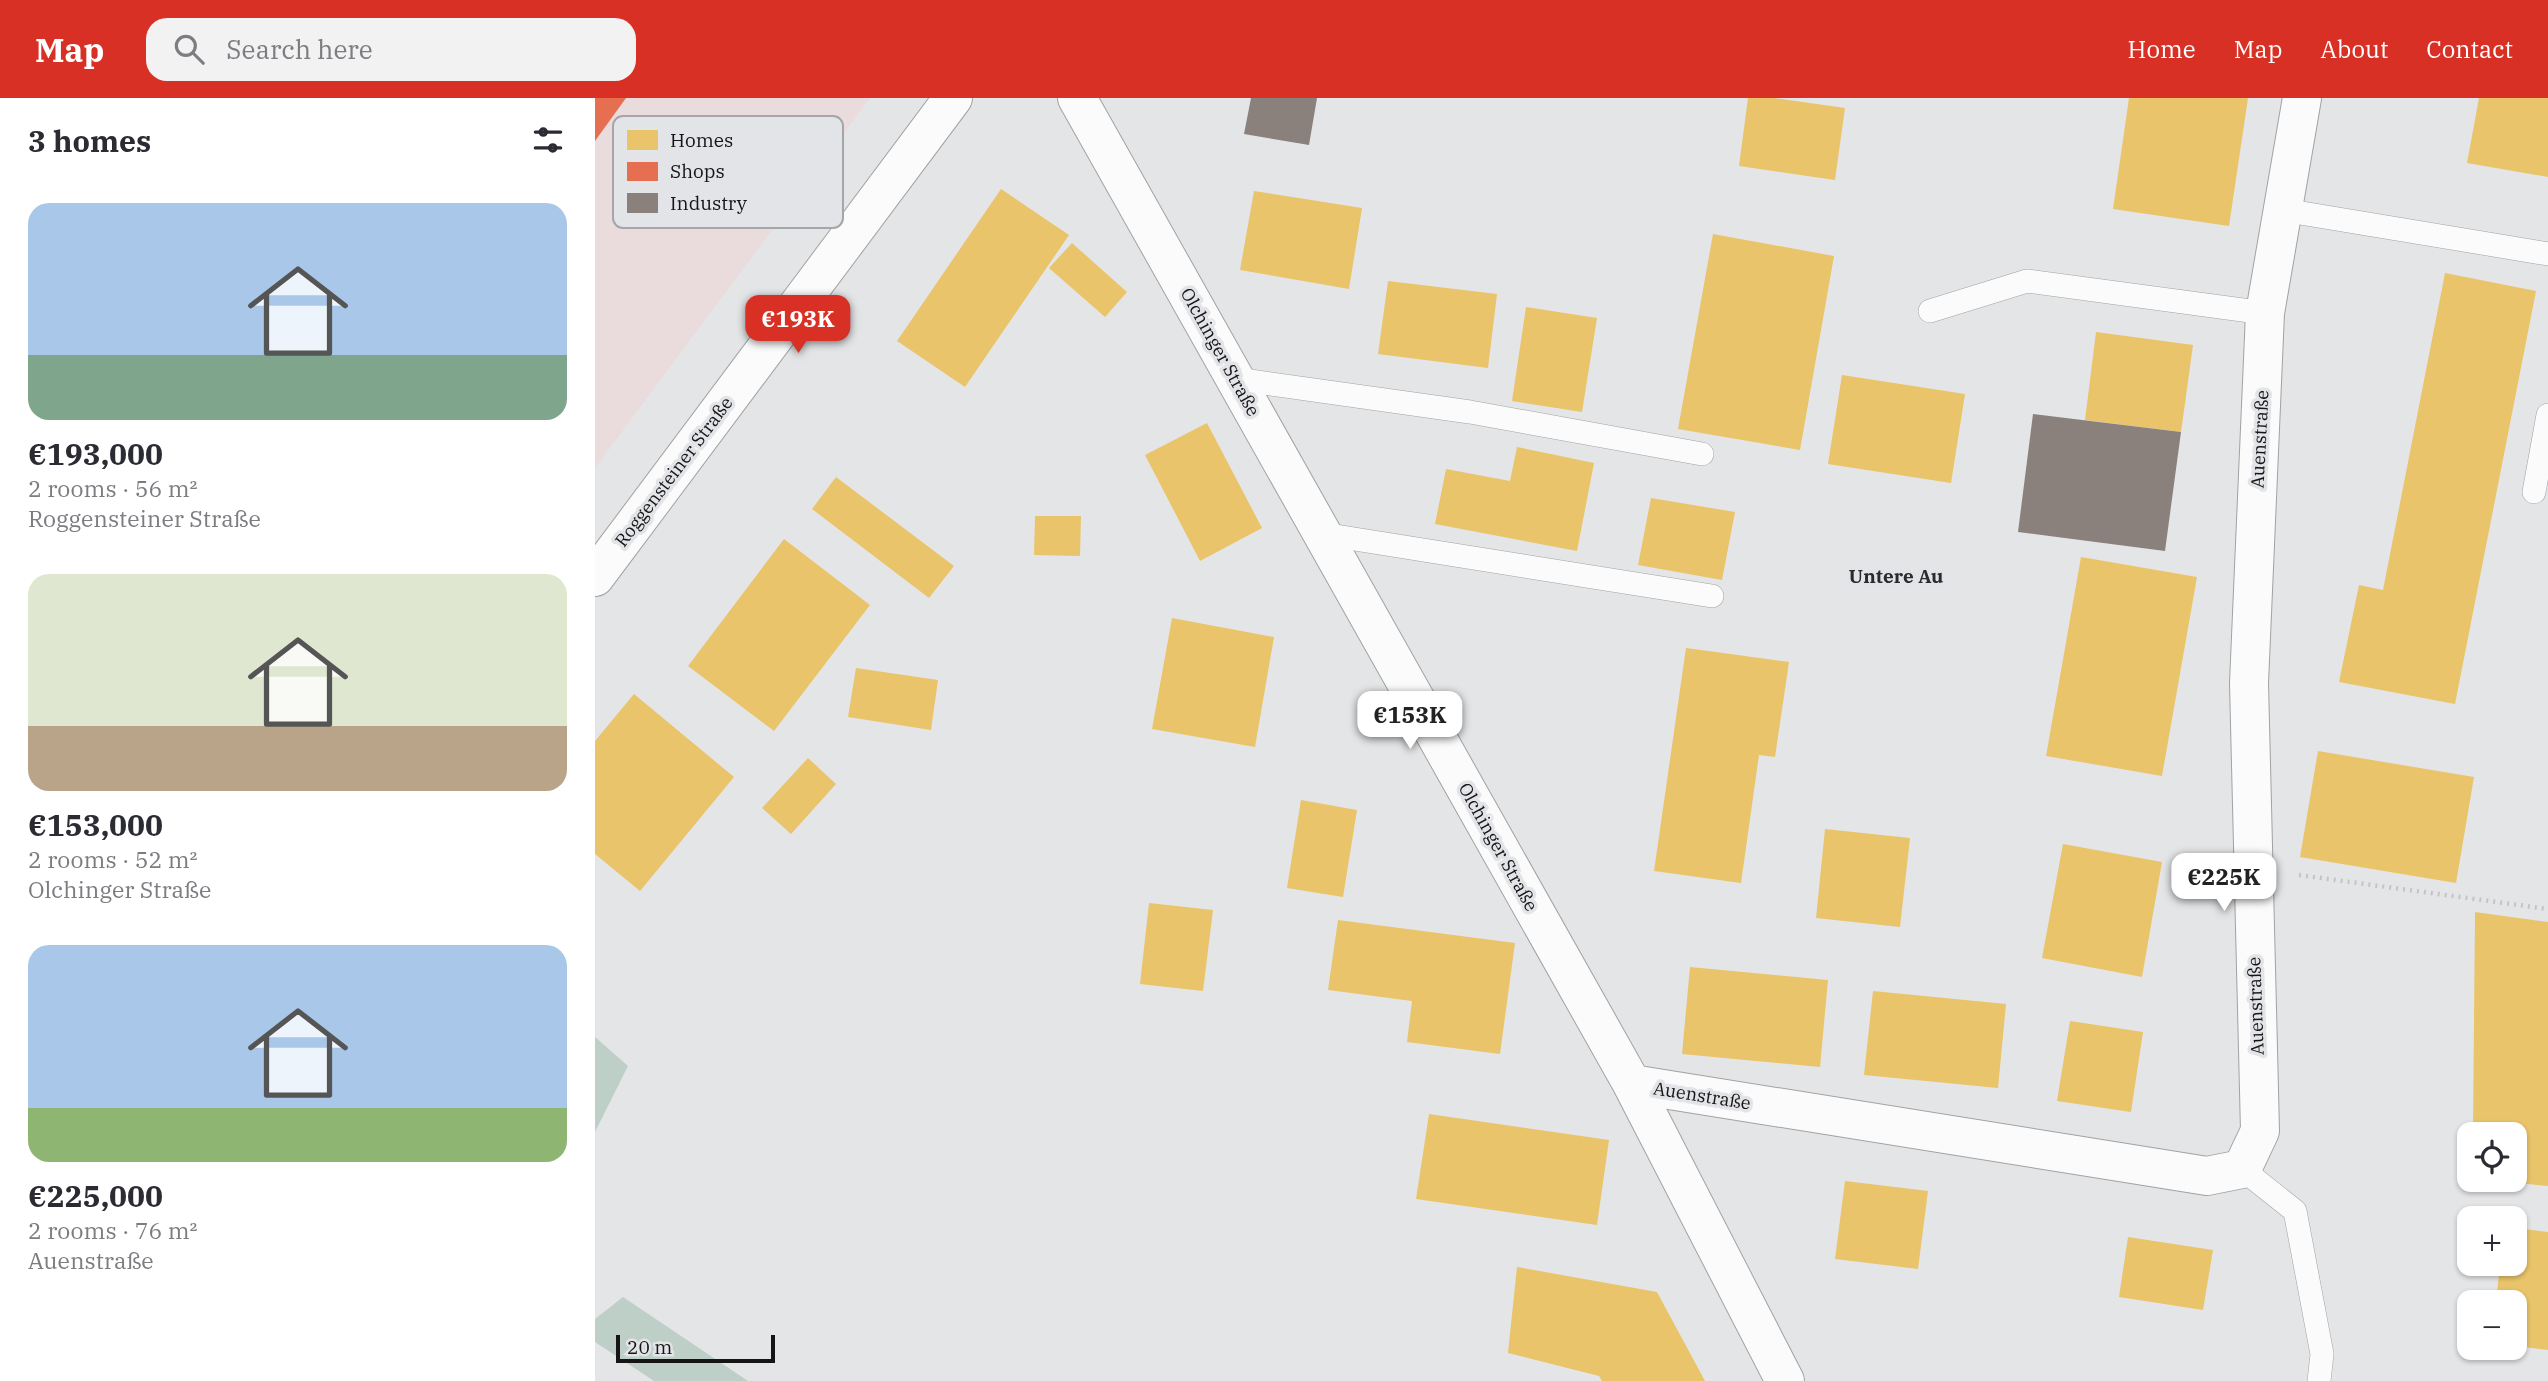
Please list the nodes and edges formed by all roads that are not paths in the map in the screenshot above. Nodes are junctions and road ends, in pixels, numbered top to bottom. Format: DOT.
graph roads {
  1 [pos="953,98"];
  2 [pos="1077,98"];
  3 [pos="2302,98"];
  4 [pos="2283,210"];
  5 [pos="2548,254"];
  6 [pos="1930,311"];
  7 [pos="2265,313"];
  8 [pos="1236,379"];
  9 [pos="2548,415"];
  10 [pos="1702,454"];
  11 [pos="2533,492"];
  12 [pos="1323,534"];
  13 [pos="595,577"];
  14 [pos="1712,596"];
  15 [pos="1632,1084"];
  16 [pos="2242,1168"];
  17 [pos="1786,1381"];
  18 [pos="2319,1381"];
  1 -- 13 [label="street, Roggensteiner Straße"];
  2 -- 8 [label="street, Olchinger Straße"];
  3 -- 4 [label="street, Auenstraße"];
  4 -- 5 [label="lane"];
  4 -- 7 [label="street, Auenstraße"];
  6 -- 7 [label="lane"];
  7 -- 16 [label="street, Auenstraße"];
  8 -- 10 [label="lane"];
  8 -- 12 [label="street, Olchinger Straße"];
  9 -- 11 [label="lane"];
  12 -- 14 [label="lane"];
  12 -- 15 [label="street, Olchinger Straße"];
  15 -- 16 [label="street, Auenstraße"];
  15 -- 17 [label="street, Olchinger Straße"];
  16 -- 18 [label="lane"];
}
